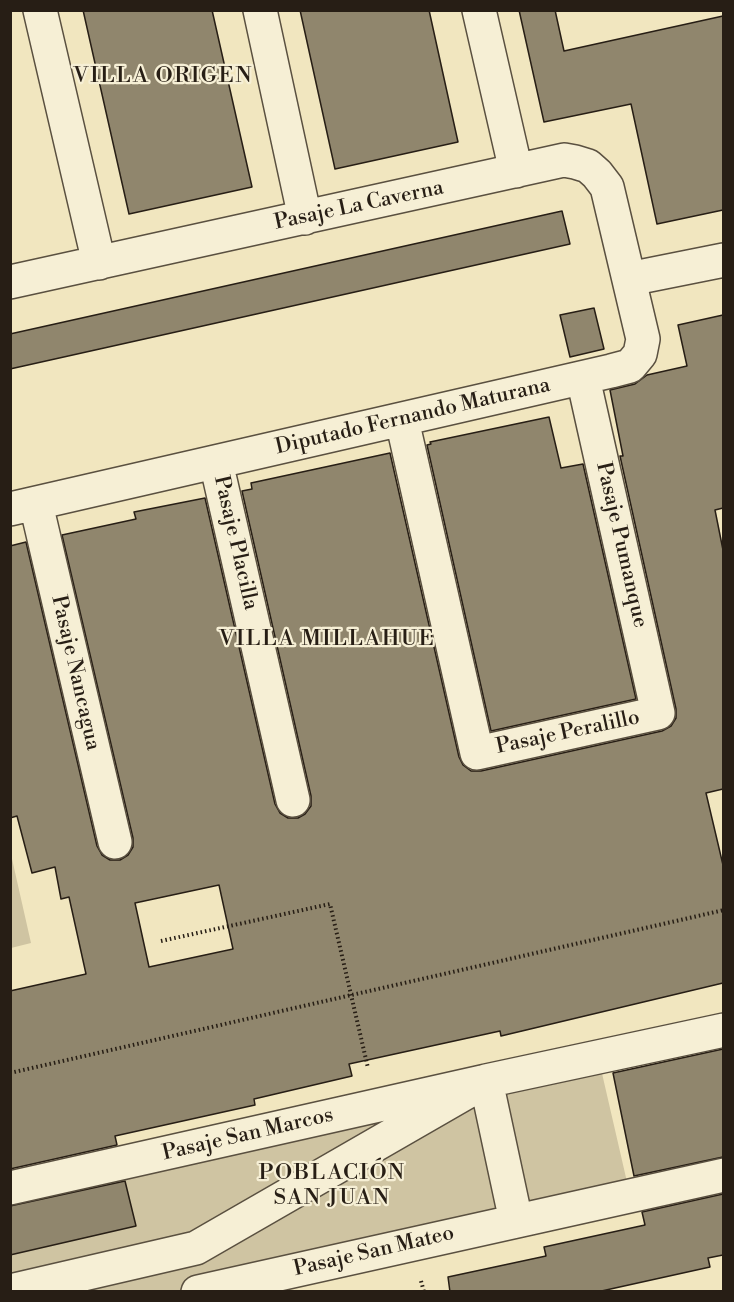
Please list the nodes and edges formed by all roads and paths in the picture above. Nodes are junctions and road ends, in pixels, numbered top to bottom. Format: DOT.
graph roads {
  1 [pos="40,10"];
  2 [pos="260,10"];
  3 [pos="479,10"];
  4 [pos="516,171"];
  5 [pos="305,218"];
  6 [pos="723,260"];
  7 [pos="99,263"];
  8 [pos="629,279"];
  9 [pos="10,282"];
  10 [pos="583,378"];
  11 [pos="402,420"];
  12 [pos="216,462"];
  13 [pos="23,506"];
  14 [pos="658,713"];
  15 [pos="293,800"];
  16 [pos="115,842"];
  17 [pos="723,910"];
  18 [pos="161,941"];
  19 [pos="351,995"];
  20 [pos="723,1030"];
  21 [pos="10,1073"];
  22 [pos="486,1080"];
  23 [pos="376,1106"];
  24 [pos="723,1175"];
  25 [pos="10,1188"];
  26 [pos="516,1221"];
  27 [pos="10,1291"];
  28 [pos="198,1292"];
  1 -- 7 [label="street"];
  2 -- 5 [label="street"];
  3 -- 4 [label="street"];
  4 -- 5 [label="street, Pasaje La Caverna"];
  4 -- 8 [label="street, Pasaje La Caverna"];
  5 -- 7 [label="street, Pasaje La Caverna"];
  6 -- 8 [label="street"];
  7 -- 9 [label="street, Pasaje La Caverna"];
  8 -- 10 [label="street, Diputado Fernando Maturana"];
  10 -- 11 [label="street, Diputado Fernando Maturana"];
  10 -- 14 [label="street, Pasaje Pumanque"];
  11 -- 12 [label="street, Diputado Fernando Maturana"];
  11 -- 14 [label="street, Pasaje Peralillo"];
  12 -- 13 [label="street, Diputado Fernando Maturana"];
  12 -- 15 [label="street, Pasaje Placilla"];
  13 -- 16 [label="street, Pasaje Nancagua"];
  17 -- 19 [label="path"];
  18 -- 19 [label="path"];
  19 -- 21 [label="path"];
  19 -- 23 [label="path"];
  20 -- 22 [label="street, Pasaje San Marcos"];
  22 -- 23 [label="street, Pasaje San Marcos"];
  22 -- 26 [label="street"];
  22 -- 27 [label="street"];
  23 -- 25 [label="street, Pasaje San Marcos"];
  24 -- 26 [label="street, Pasaje San Mateo"];
  26 -- 28 [label="street, Pasaje San Mateo"];
}
